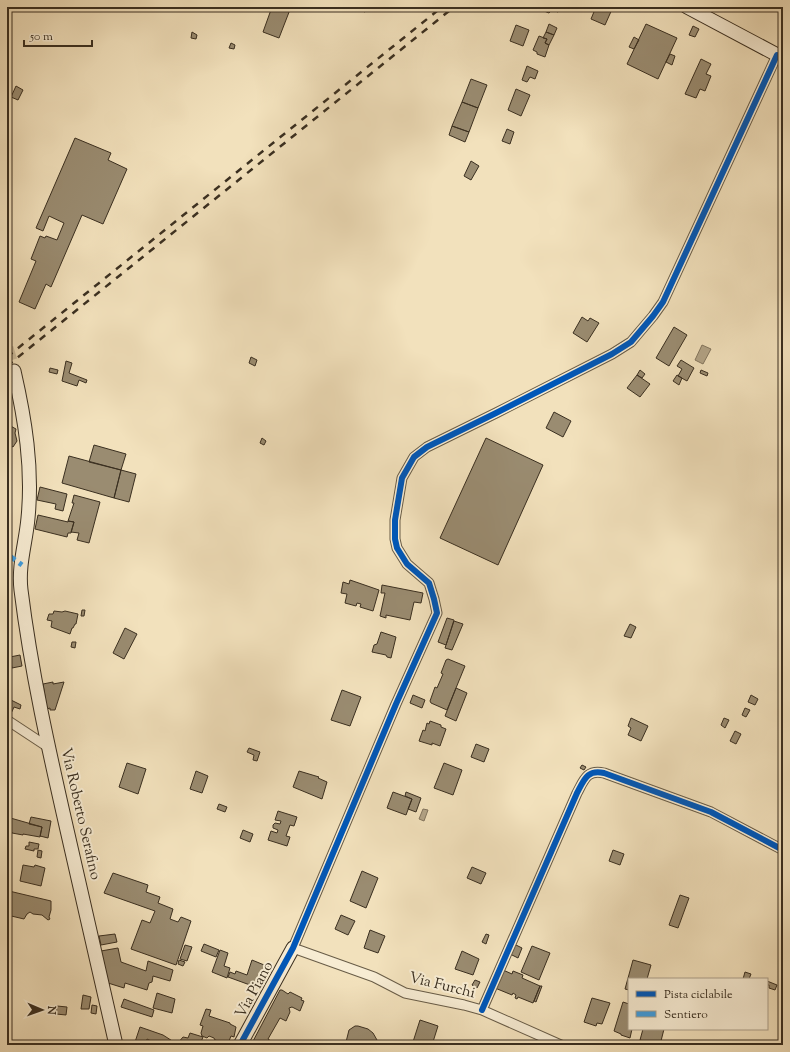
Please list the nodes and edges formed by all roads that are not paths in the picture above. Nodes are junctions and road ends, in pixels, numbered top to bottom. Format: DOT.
graph roads {
  1 [pos="687,7"];
  2 [pos="780,57"];
  3 [pos="14,371"];
  4 [pos="7,720"];
  5 [pos="48,747"];
  6 [pos="783,850"];
  7 [pos="293,948"];
  8 [pos="482,1010"];
  9 [pos="116,1045"];
  10 [pos="240,1045"];
  11 [pos="561,1045"];
  1 -- 2 [label="main road"];
  2 -- 7 [label="street"];
  3 -- 5 [label="main road, Via Roberto Serafino"];
  4 -- 5 [label="street"];
  5 -- 9 [label="main road, Via Roberto Serafino"];
  6 -- 8 [label="street"];
  7 -- 8 [label="street, Via Furchi"];
  7 -- 10 [label="main road, Via Piano"];
  8 -- 11 [label="street, Via Furchi"];
}
